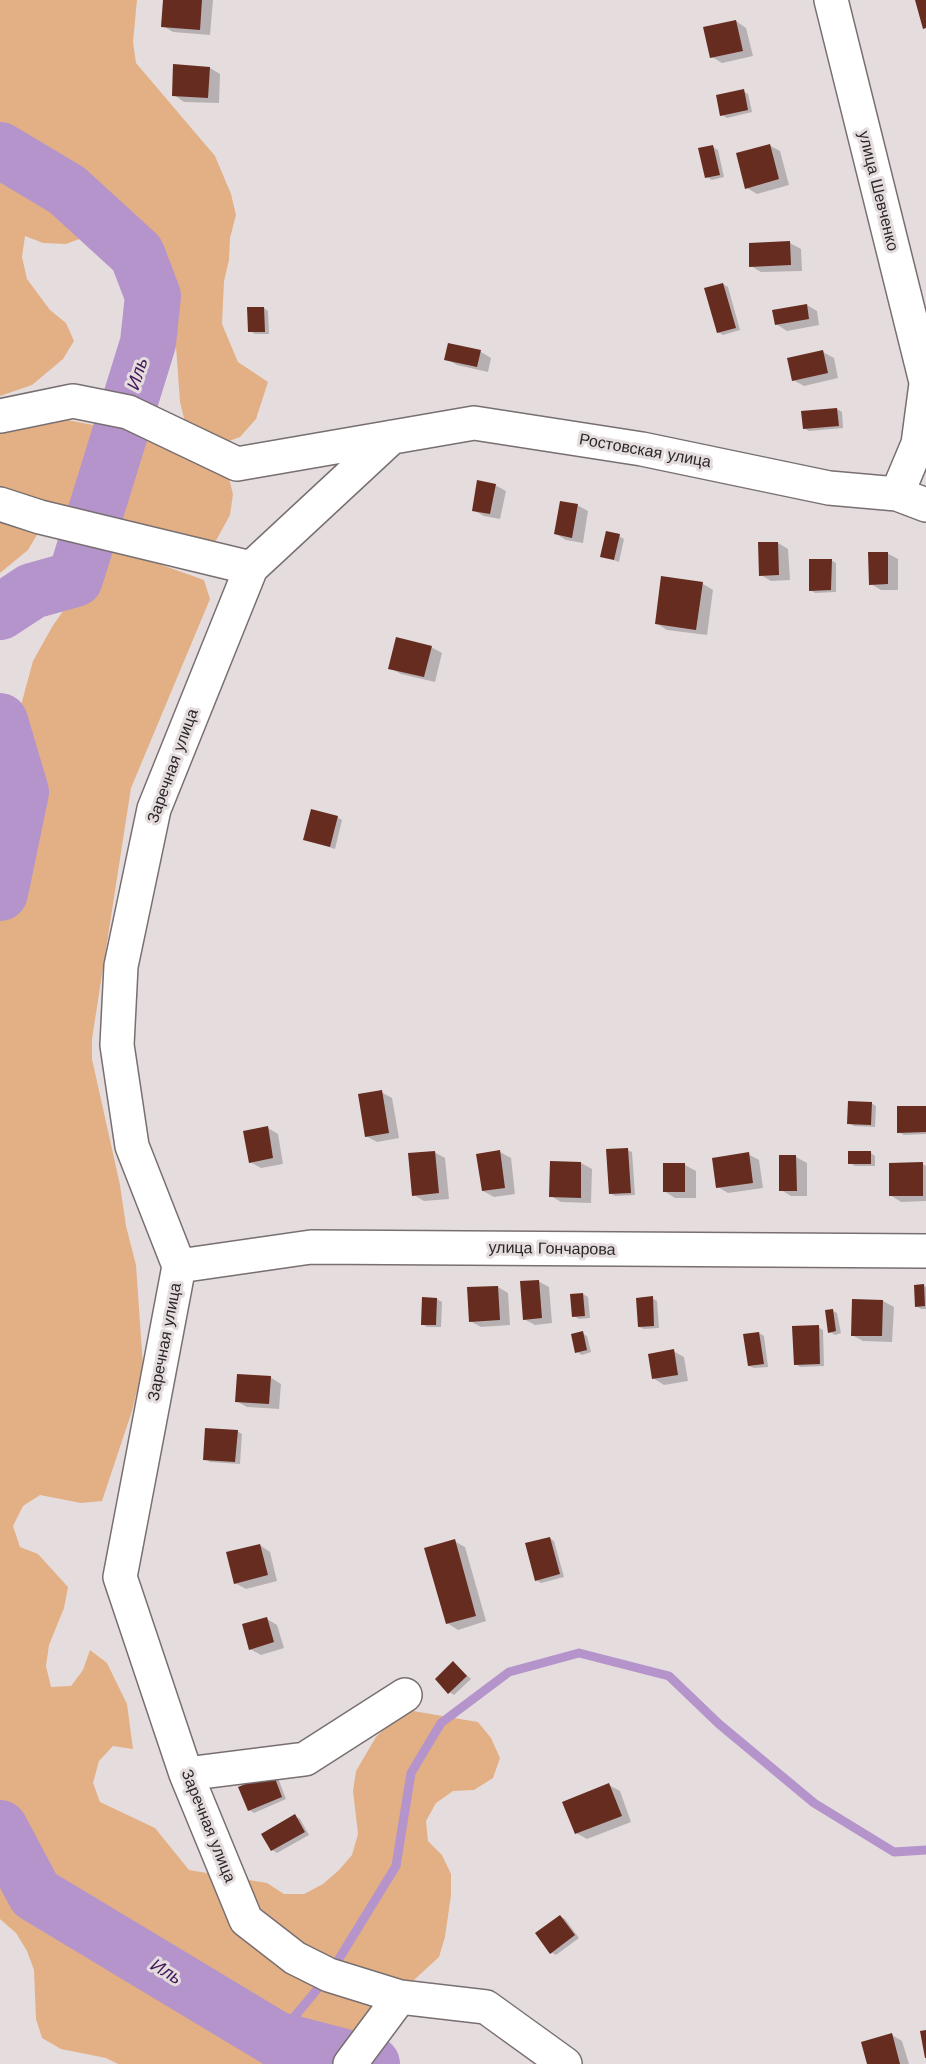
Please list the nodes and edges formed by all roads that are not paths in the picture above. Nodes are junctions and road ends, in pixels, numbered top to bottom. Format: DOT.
graph roads {
  1 [pos="831,0"];
  2 [pos="926,383"];
  3 [pos="0,416"];
  4 [pos="392,437"];
  5 [pos="911,499"];
  6 [pos="0,504"];
  7 [pos="251,568"];
  8 [pos="926,1251"];
  9 [pos="179,1266"];
  10 [pos="405,1695"];
  11 [pos="186,1774"];
  12 [pos="400,1997"];
  13 [pos="357,2055"];
  14 [pos="565,2064"];
  1 -- 2 [label="street, улица Шевченко"];
  2 -- 5 [label="street, улица Шевченко"];
  3 -- 4 [label="street, Ростовская улица"];
  4 -- 5 [label="street, Ростовская улица"];
  4 -- 7 [label="street, Заречная улица"];
  6 -- 7 [label="street"];
  7 -- 9 [label="street, Заречная улица"];
  8 -- 9 [label="street, улица Гончарова"];
  9 -- 11 [label="street, Заречная улица"];
  10 -- 11 [label="street"];
  11 -- 12 [label="street, Заречная улица"];
  12 -- 13 [label="street"];
  12 -- 14 [label="street, Заречная улица"];
}
